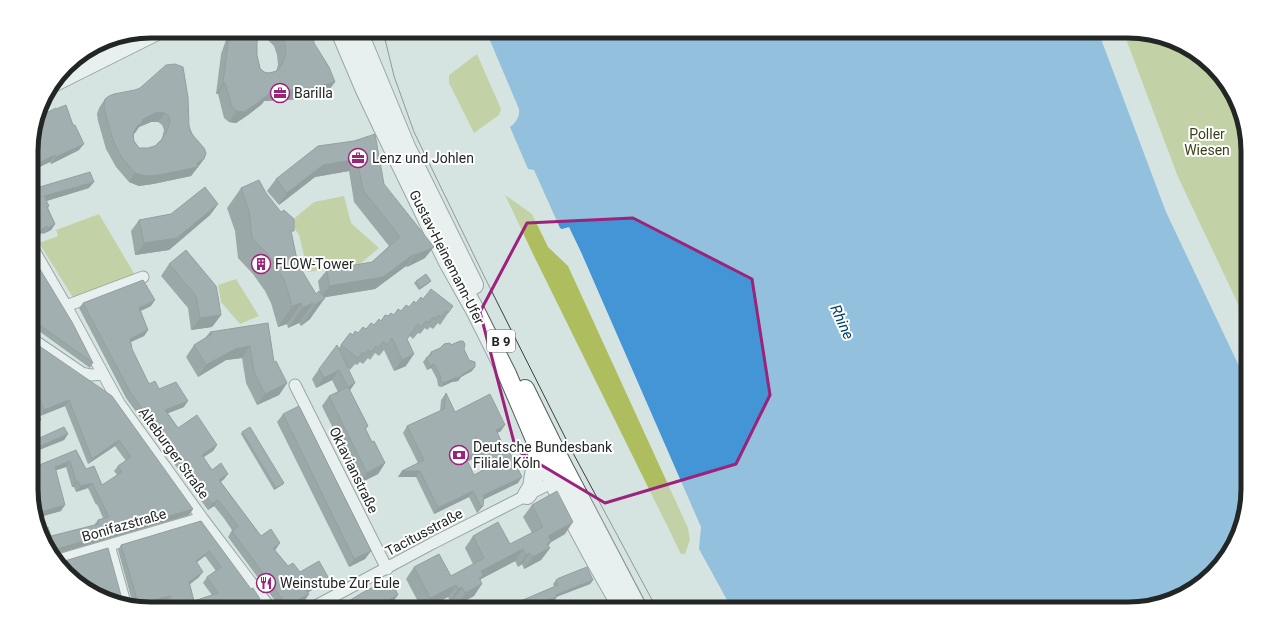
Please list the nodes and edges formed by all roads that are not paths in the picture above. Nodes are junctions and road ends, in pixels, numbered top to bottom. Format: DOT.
graph roads {
  1 [pos="145,38"];
  2 [pos="343,38"];
  3 [pos="361,38"];
  4 [pos="64,78"];
  5 [pos="38,257"];
  6 [pos="143,277"];
  7 [pos="66,306"];
  8 [pos="38,343"];
  9 [pos="103,374"];
  10 [pos="295,385"];
  11 [pos="538,450"];
  12 [pos="553,482"];
  13 [pos="527,495"];
  14 [pos="202,518"];
  15 [pos="109,545"];
  16 [pos="62,559"];
  17 [pos="387,568"];
  18 [pos="124,599"];
  19 [pos="266,602"];
  20 [pos="323,602"];
  21 [pos="619,602"];
  22 [pos="634,602"];
  1 -- 4 [label="street"];
  2 -- 11 [label="main road, Gustav-Heinemann-Ufer / B 9"];
  3 -- 22 [label="main road, Gustav-Heinemann-Ufer / B 9"];
  5 -- 7 [label="street, Alteburger Straße"];
  6 -- 7 [label="street"];
  7 -- 9 [label="street, Alteburger Straße"];
  8 -- 9 [label="street"];
  9 -- 14 [label="street, Alteburger Straße"];
  10 -- 17 [label="street, Oktavianstraße"];
  11 -- 12 [label="main road, Gustav-Heinemann-Ufer / B 9"];
  11 -- 13 [label="main road"];
  12 -- 13 [label="street, Tacitusstraße"];
  12 -- 21 [label="main road, Gustav-Heinemann-Ufer / B 9"];
  13 -- 17 [label="street, Tacitusstraße"];
  14 -- 15 [label="street, Bonifazstraße"];
  14 -- 19 [label="street, Alteburger Straße"];
  15 -- 16 [label="street, Bonifazstraße"];
  15 -- 18 [label="street"];
  17 -- 20 [label="street, Tacitusstraße"];
}
